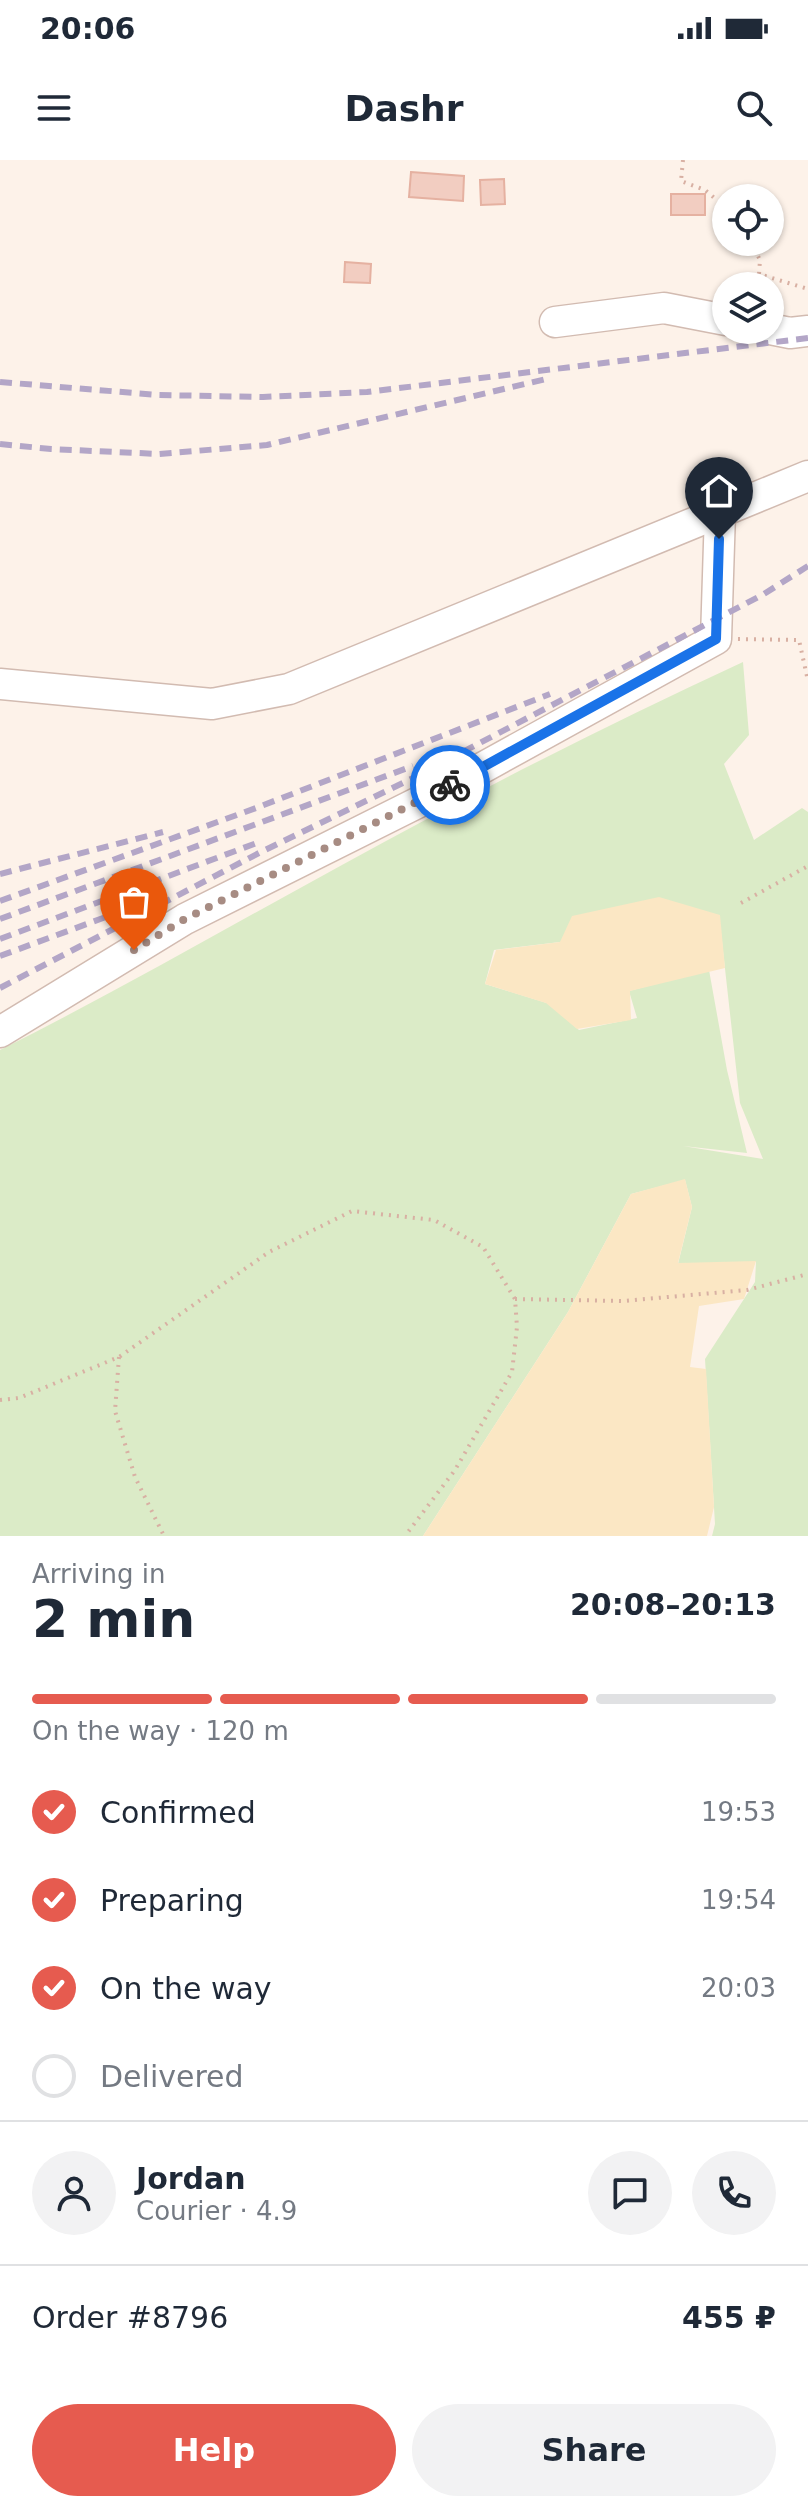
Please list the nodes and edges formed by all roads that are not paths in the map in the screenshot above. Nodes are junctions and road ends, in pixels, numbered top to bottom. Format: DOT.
graph roads {
  1 [pos="712,317"];
  2 [pos="555,322"];
  3 [pos="808,331"];
  4 [pos="784,332"];
  5 [pos="808,476"];
  6 [pos="720,512"];
  7 [pos="0,684"];
  8 [pos="0,1032"];
  1 -- 2 [label="lane"];
  3 -- 4 [label="lane"];
  5 -- 6 [label="lane"];
  6 -- 7 [label="lane"];
  6 -- 8 [label="lane"];
}
